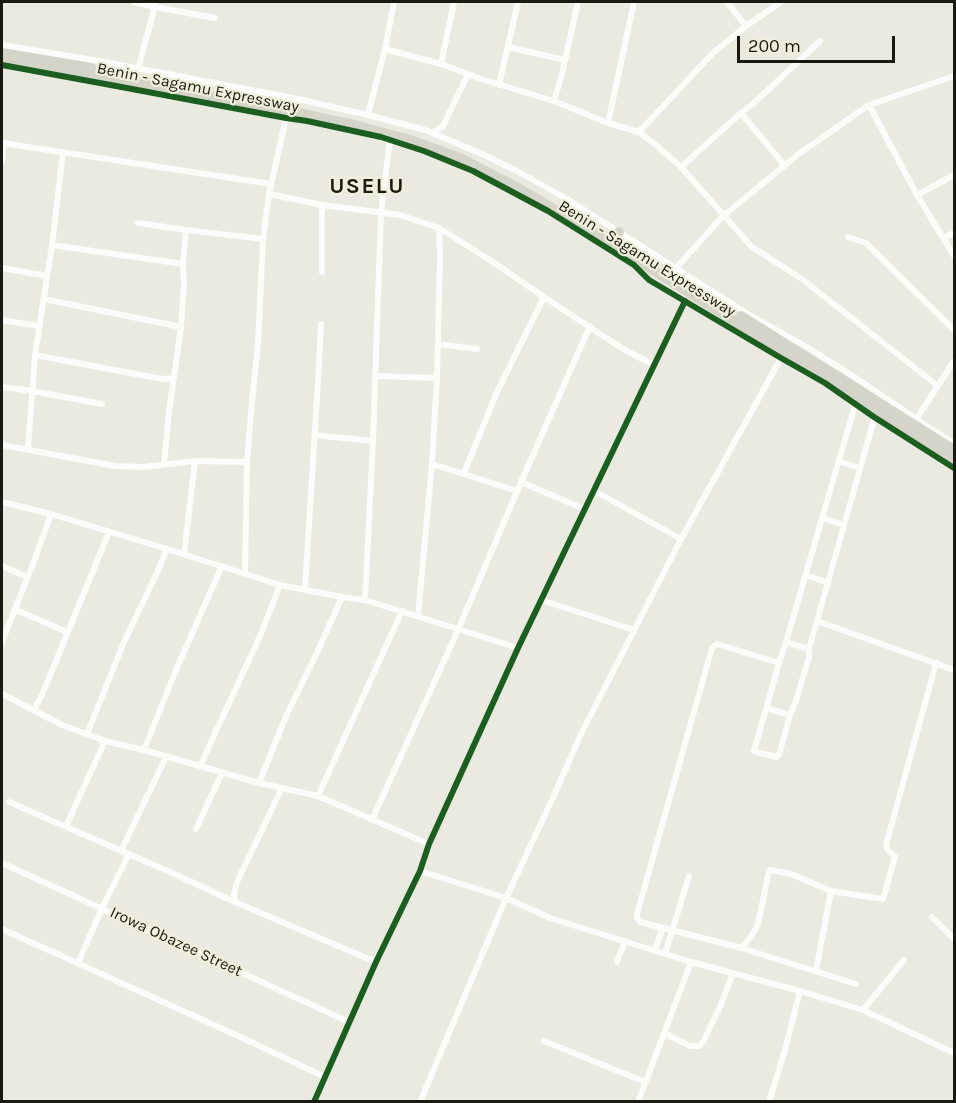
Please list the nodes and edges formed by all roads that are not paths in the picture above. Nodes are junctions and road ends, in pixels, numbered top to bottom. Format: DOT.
graph roads {
  1 [pos="134,2"];
  2 [pos="393,2"];
  3 [pos="454,2"];
  4 [pos="518,2"];
  5 [pos="578,2"];
  6 [pos="634,2"];
  7 [pos="727,2"];
  8 [pos="781,2"];
  9 [pos="155,4"];
  10 [pos="215,18"];
  11 [pos="746,26"];
  12 [pos="820,41"];
  13 [pos="2,45"];
  14 [pos="508,47"];
  15 [pos="385,50"];
  16 [pos="2,53"];
  17 [pos="565,60"];
  18 [pos="2,61"];
  19 [pos="441,64"];
  20 [pos="2,65"];
  21 [pos="138,69"];
  22 [pos="468,74"];
  23 [pos="954,76"];
  24 [pos="101,80"];
  25 [pos="499,85"];
  26 [pos="554,101"];
  27 [pos="868,105"];
  28 [pos="741,113"];
  29 [pos="368,115"];
  30 [pos="286,118"];
  31 [pos="608,123"];
  32 [pos="639,132"];
  33 [pos="433,133"];
  34 [pos="390,140"];
  35 [pos="3,143"];
  36 [pos="63,152"];
  37 [pos="2,160"];
  38 [pos="785,166"];
  39 [pos="681,167"];
  40 [pos="954,175"];
  41 [pos="272,184"];
  42 [pos="269,194"];
  43 [pos="916,195"];
  44 [pos="322,205"];
  45 [pos="381,212"];
  46 [pos="723,216"];
  47 [pos="138,223"];
  48 [pos="439,228"];
  49 [pos="186,230"];
  50 [pos="954,233"];
  51 [pos="617,235"];
  52 [pos="848,237"];
  53 [pos="943,238"];
  54 [pos="263,239"];
  55 [pos="52,244"];
  56 [pos="954,256"];
  57 [pos="183,264"];
  58 [pos="2,268"];
  59 [pos="676,268"];
  60 [pos="322,272"];
  61 [pos="47,276"];
  62 [pos="544,297"];
  63 [pos="44,299"];
  64 [pos="685,301"];
  65 [pos="2,320"];
  66 [pos="321,324"];
  67 [pos="38,326"];
  68 [pos="590,326"];
  69 [pos="181,327"];
  70 [pos="954,330"];
  71 [pos="438,344"];
  72 [pos="477,350"];
  73 [pos="34,355"];
  74 [pos="781,358"];
  75 [pos="954,361"];
  76 [pos="654,366"];
  77 [pos="375,376"];
  78 [pos="173,378"];
  79 [pos="437,378"];
  80 [pos="938,386"];
  81 [pos="2,387"];
  82 [pos="32,391"];
  83 [pos="856,401"];
  84 [pos="102,404"];
  85 [pos="875,413"];
  86 [pos="914,422"];
  87 [pos="314,435"];
  88 [pos="373,441"];
  89 [pos="954,443"];
  90 [pos="2,445"];
  91 [pos="28,449"];
  92 [pos="954,450"];
  93 [pos="954,459"];
  94 [pos="195,461"];
  95 [pos="838,461"];
  96 [pos="247,462"];
  97 [pos="164,464"];
  98 [pos="432,464"];
  99 [pos="860,468"];
  100 [pos="954,468"];
  101 [pos="464,473"];
  102 [pos="521,482"];
  103 [pos="593,490"];
  104 [pos="517,491"];
  105 [pos="2,502"];
  106 [pos="584,509"];
  107 [pos="51,514"];
  108 [pos="822,518"];
  109 [pos="844,525"];
  110 [pos="109,532"];
  111 [pos="681,539"];
  112 [pos="167,549"];
  113 [pos="184,555"];
  114 [pos="2,566"];
  115 [pos="222,566"];
  116 [pos="245,574"];
  117 [pos="806,575"];
  118 [pos="27,577"];
  119 [pos="828,583"];
  120 [pos="280,585"];
  121 [pos="305,590"];
  122 [pos="342,597"];
  123 [pos="365,600"];
  124 [pos="541,600"];
  125 [pos="14,609"];
  126 [pos="402,611"];
  127 [pos="418,616"];
  128 [pos="817,621"];
  129 [pos="458,630"];
  130 [pos="634,630"];
  131 [pos="3,631"];
  132 [pos="67,632"];
  133 [pos="2,642"];
  134 [pos="786,642"];
  135 [pos="518,648"];
  136 [pos="809,650"];
  137 [pos="778,663"];
  138 [pos="936,663"];
  139 [pos="954,670"];
  140 [pos="2,694"];
  141 [pos="766,708"];
  142 [pos="34,710"];
  143 [pos="790,715"];
  144 [pos="87,734"];
  145 [pos="105,741"];
  146 [pos="144,750"];
  147 [pos="166,757"];
  148 [pos="200,766"];
  149 [pos="222,773"];
  150 [pos="259,783"];
  151 [pos="282,788"];
  152 [pos="318,796"];
  153 [pos="9,802"];
  154 [pos="372,820"];
  155 [pos="66,826"];
  156 [pos="196,829"];
  157 [pos="429,844"];
  158 [pos="121,851"];
  159 [pos="129,854"];
  160 [pos="2,863"];
  161 [pos="420,871"];
  162 [pos="688,876"];
  163 [pos="831,891"];
  164 [pos="506,898"];
  165 [pos="233,899"];
  166 [pos="102,908"];
  167 [pos="932,917"];
  168 [pos="662,928"];
  169 [pos="2,929"];
  170 [pos="672,931"];
  171 [pos="954,939"];
  172 [pos="625,941"];
  173 [pos="741,948"];
  174 [pos="655,951"];
  175 [pos="665,954"];
  176 [pos="904,960"];
  177 [pos="376,962"];
  178 [pos="691,962"];
  179 [pos="78,963"];
  180 [pos="617,963"];
  181 [pos="816,971"];
  182 [pos="733,973"];
  183 [pos="856,984"];
  184 [pos="800,991"];
  185 [pos="863,1010"];
  186 [pos="350,1022"];
  187 [pos="664,1033"];
  188 [pos="544,1041"];
  189 [pos="954,1053"];
  190 [pos="325,1077"];
  191 [pos="645,1082"];
  192 [pos="314,1101"];
  193 [pos="420,1101"];
  194 [pos="638,1101"];
  195 [pos="769,1101"];
  1 -- 9 [label="street"];
  2 -- 15 [label="street"];
  3 -- 19 [label="street"];
  4 -- 14 [label="street"];
  5 -- 17 [label="street"];
  6 -- 31 [label="street"];
  7 -- 11 [label="street"];
  8 -- 11 [label="street"];
  9 -- 10 [label="street"];
  9 -- 21 [label="street"];
  11 -- 32 [label="street"];
  12 -- 28 [label="street"];
  13 -- 21 [label="street"];
  14 -- 17 [label="street"];
  14 -- 25 [label="street"];
  15 -- 19 [label="street"];
  15 -- 29 [label="street"];
  16 -- 51 [label="highway, Benin - Sagamu Expressway"];
  17 -- 26 [label="street"];
  18 -- 24 [label="highway"];
  19 -- 22 [label="street"];
  20 -- 24 [label="street"];
  21 -- 29 [label="street"];
  22 -- 25 [label="street"];
  22 -- 33 [label="street"];
  23 -- 27 [label="street"];
  24 -- 30 [label="street"];
  24 -- 83 [label="highway"];
  25 -- 26 [label="street"];
  26 -- 31 [label="street"];
  27 -- 38 [label="street"];
  27 -- 43 [label="street"];
  28 -- 38 [label="street"];
  28 -- 39 [label="street"];
  29 -- 33 [label="street"];
  30 -- 34 [label="street"];
  30 -- 41 [label="street"];
  31 -- 32 [label="street"];
  32 -- 39 [label="street"];
  33 -- 51 [label="street"];
  34 -- 45 [label="street"];
  34 -- 64 [label="street"];
  35 -- 36 [label="street"];
  35 -- 37 [label="street"];
  36 -- 41 [label="street"];
  36 -- 55 [label="street"];
  38 -- 46 [label="street"];
  39 -- 46 [label="street"];
  40 -- 43 [label="street"];
  41 -- 42 [label="street"];
  42 -- 44 [label="street"];
  42 -- 54 [label="street"];
  43 -- 53 [label="street"];
  44 -- 45 [label="street"];
  44 -- 60 [label="street"];
  45 -- 48 [label="street"];
  45 -- 77 [label="street"];
  46 -- 59 [label="street"];
  46 -- 80 [label="street"];
  47 -- 49 [label="street"];
  48 -- 62 [label="street"];
  48 -- 71 [label="street"];
  49 -- 54 [label="street"];
  49 -- 57 [label="street"];
  50 -- 53 [label="street"];
  51 -- 59 [label="street"];
  51 -- 86 [label="highway, Benin - Sagamu Expressway"];
  52 -- 70 [label="street"];
  53 -- 56 [label="street"];
  54 -- 96 [label="street"];
  55 -- 57 [label="street"];
  55 -- 61 [label="street"];
  57 -- 69 [label="street"];
  58 -- 61 [label="street"];
  59 -- 86 [label="street"];
  61 -- 63 [label="street"];
  62 -- 68 [label="street"];
  62 -- 101 [label="street"];
  63 -- 67 [label="street"];
  63 -- 69 [label="street"];
  64 -- 74 [label="street"];
  64 -- 76 [label="street"];
  65 -- 67 [label="street"];
  66 -- 87 [label="street"];
  67 -- 73 [label="street"];
  68 -- 76 [label="street"];
  68 -- 102 [label="street"];
  69 -- 78 [label="street"];
  71 -- 72 [label="street"];
  71 -- 79 [label="street"];
  73 -- 78 [label="street"];
  73 -- 82 [label="street"];
  74 -- 83 [label="street"];
  74 -- 111 [label="street"];
  75 -- 80 [label="street"];
  76 -- 103 [label="street"];
  77 -- 79 [label="street"];
  77 -- 88 [label="street"];
  78 -- 97 [label="street"];
  79 -- 98 [label="street"];
  80 -- 86 [label="street"];
  81 -- 82 [label="street"];
  82 -- 84 [label="street"];
  82 -- 91 [label="street"];
  83 -- 85 [label="highway"];
  83 -- 95 [label="street"];
  85 -- 93 [label="highway"];
  85 -- 99 [label="street"];
  85 -- 100 [label="street"];
  86 -- 89 [label="street"];
  86 -- 92 [label="highway, Benin - Sagamu Expressway"];
  87 -- 88 [label="street"];
  87 -- 121 [label="street"];
  88 -- 123 [label="street"];
  90 -- 91 [label="street"];
  91 -- 97 [label="street"];
  94 -- 96 [label="street"];
  94 -- 97 [label="street"];
  94 -- 113 [label="street"];
  95 -- 99 [label="street"];
  95 -- 108 [label="street"];
  96 -- 116 [label="street"];
  98 -- 101 [label="street"];
  98 -- 127 [label="street"];
  99 -- 109 [label="street"];
  101 -- 104 [label="street"];
  102 -- 104 [label="street"];
  102 -- 106 [label="street"];
  103 -- 106 [label="street"];
  103 -- 111 [label="street"];
  104 -- 129 [label="street"];
  105 -- 107 [label="street"];
  106 -- 124 [label="street"];
  107 -- 110 [label="street"];
  107 -- 118 [label="street"];
  108 -- 109 [label="street"];
  108 -- 117 [label="street"];
  109 -- 119 [label="street"];
  110 -- 112 [label="street"];
  110 -- 132 [label="street"];
  111 -- 130 [label="street"];
  112 -- 113 [label="street"];
  112 -- 144 [label="street"];
  113 -- 115 [label="street"];
  114 -- 118 [label="street"];
  115 -- 116 [label="street"];
  115 -- 146 [label="street"];
  116 -- 120 [label="street"];
  117 -- 119 [label="street"];
  117 -- 134 [label="street"];
  118 -- 125 [label="street"];
  119 -- 128 [label="street"];
  120 -- 121 [label="street"];
  120 -- 148 [label="street"];
  121 -- 122 [label="street"];
  122 -- 123 [label="street"];
  122 -- 150 [label="street"];
  123 -- 126 [label="street"];
  124 -- 130 [label="street"];
  124 -- 135 [label="street"];
  125 -- 131 [label="street"];
  125 -- 132 [label="street"];
  126 -- 127 [label="street"];
  126 -- 152 [label="street"];
  127 -- 129 [label="street"];
  128 -- 136 [label="street"];
  128 -- 138 [label="street"];
  129 -- 135 [label="street"];
  129 -- 154 [label="street"];
  130 -- 164 [label="street"];
  131 -- 133 [label="street"];
  132 -- 142 [label="street"];
  134 -- 136 [label="street"];
  134 -- 137 [label="street"];
  135 -- 157 [label="street"];
  136 -- 143 [label="street"];
  137 -- 141 [label="street"];
  137 -- 168 [label="street"];
  138 -- 139 [label="street"];
  138 -- 163 [label="street"];
  140 -- 142 [label="street"];
  141 -- 143 [label="street"];
  141 -- 143 [label="street"];
  142 -- 144 [label="street"];
  144 -- 145 [label="street"];
  145 -- 146 [label="street"];
  145 -- 155 [label="street"];
  146 -- 147 [label="street"];
  147 -- 148 [label="street"];
  147 -- 158 [label="street"];
  148 -- 149 [label="street"];
  149 -- 150 [label="street"];
  149 -- 156 [label="street"];
  150 -- 151 [label="street"];
  151 -- 152 [label="street"];
  151 -- 165 [label="street"];
  152 -- 154 [label="street"];
  153 -- 155 [label="street"];
  154 -- 157 [label="street"];
  155 -- 158 [label="street"];
  157 -- 161 [label="street"];
  158 -- 159 [label="street"];
  159 -- 165 [label="street"];
  159 -- 166 [label="street"];
  160 -- 166 [label="street, Irowa Obazee Street"];
  161 -- 164 [label="street"];
  161 -- 177 [label="street"];
  162 -- 170 [label="street"];
  163 -- 173 [label="street"];
  163 -- 181 [label="street"];
  164 -- 172 [label="street"];
  164 -- 193 [label="street"];
  165 -- 177 [label="street"];
  166 -- 179 [label="street"];
  166 -- 186 [label="street, Irowa Obazee Street"];
  167 -- 171 [label="street"];
  168 -- 170 [label="street"];
  168 -- 174 [label="street"];
  169 -- 179 [label="street"];
  170 -- 173 [label="street"];
  170 -- 175 [label="street"];
  172 -- 174 [label="street"];
  172 -- 180 [label="street"];
  173 -- 181 [label="street"];
  174 -- 175 [label="street"];
  175 -- 178 [label="street"];
  176 -- 185 [label="street"];
  177 -- 186 [label="street"];
  178 -- 182 [label="street"];
  178 -- 187 [label="street"];
  179 -- 190 [label="street"];
  181 -- 183 [label="street"];
  182 -- 184 [label="street"];
  182 -- 187 [label="street"];
  184 -- 185 [label="street"];
  184 -- 195 [label="street"];
  185 -- 189 [label="street"];
  186 -- 190 [label="street"];
  187 -- 191 [label="street"];
  188 -- 191 [label="street"];
  190 -- 192 [label="street"];
  191 -- 194 [label="street"];
}
